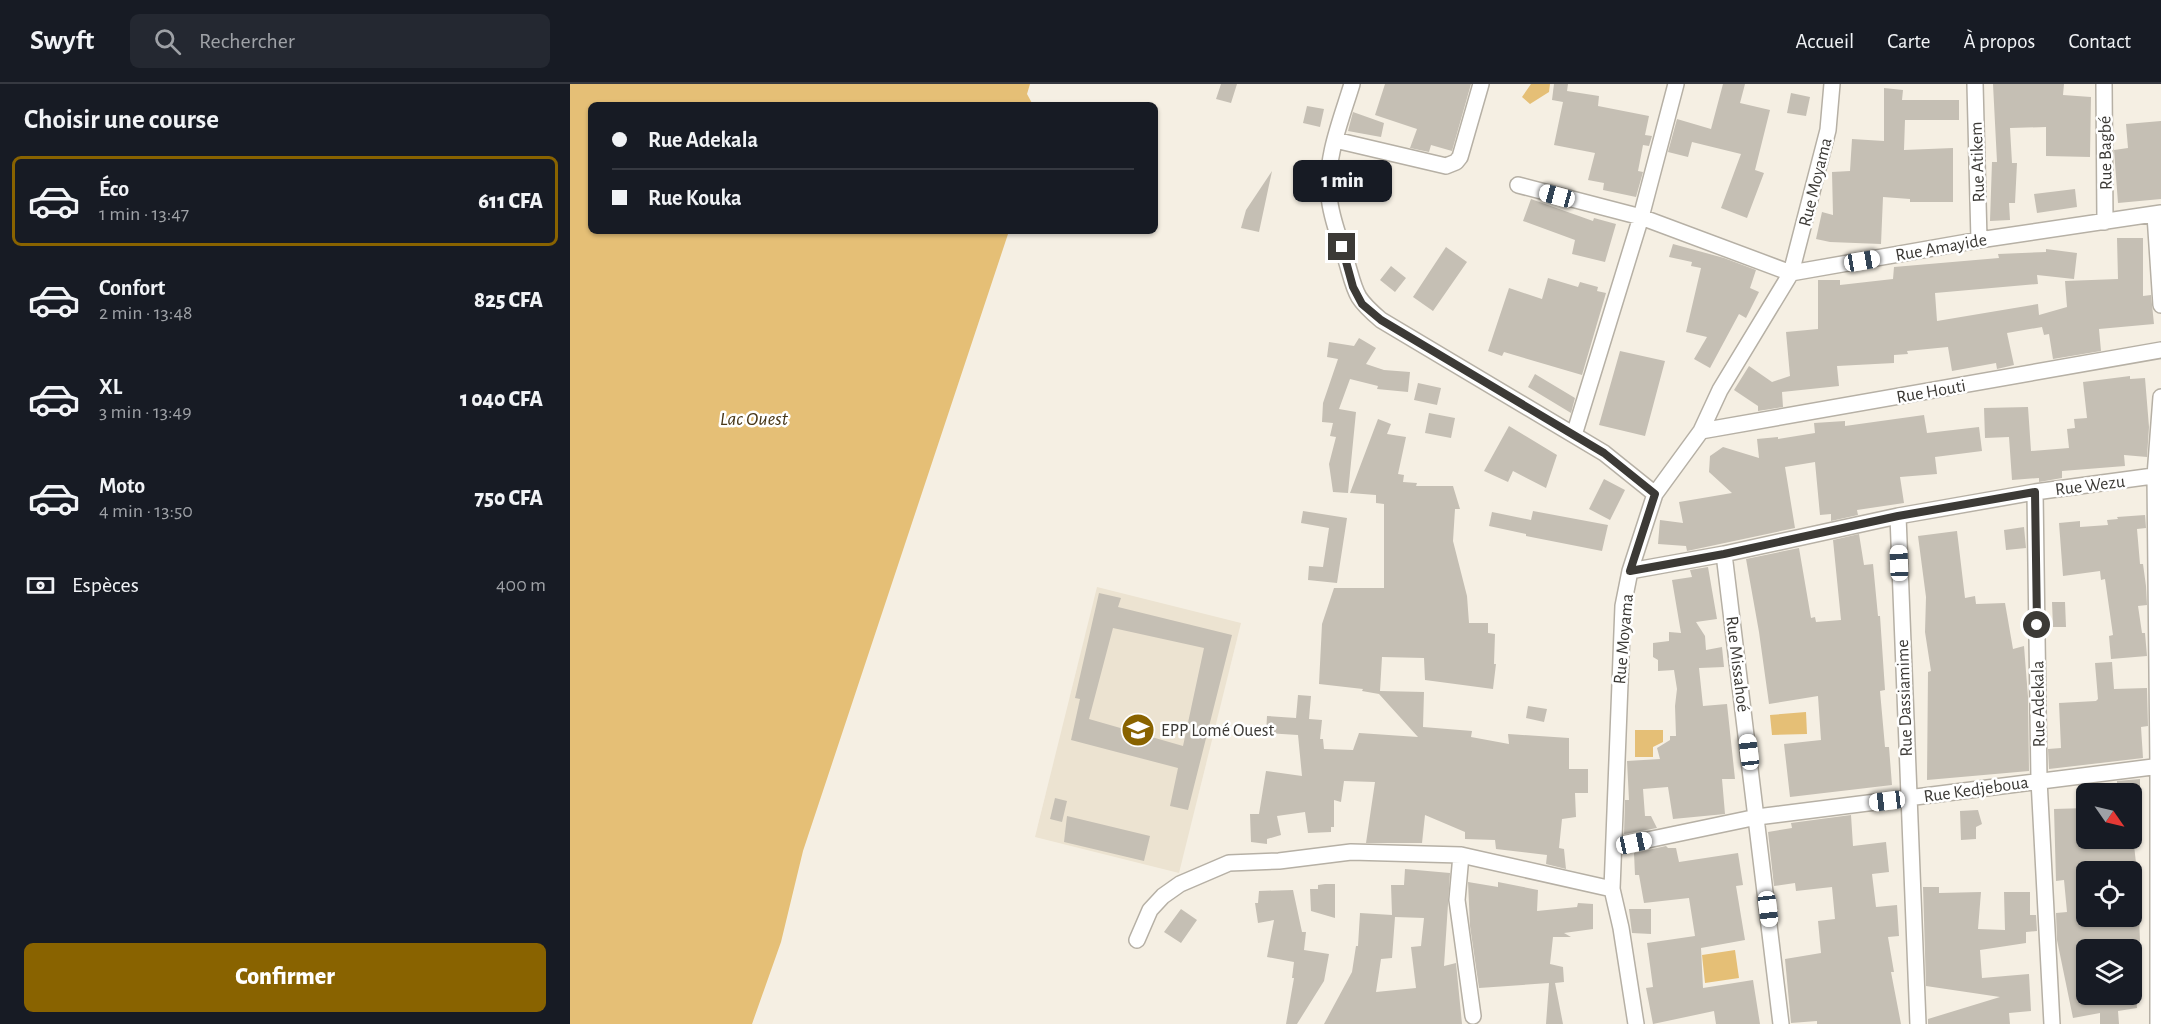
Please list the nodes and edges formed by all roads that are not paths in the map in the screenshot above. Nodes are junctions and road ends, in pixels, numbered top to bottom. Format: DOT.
graph roads {
  1 [pos="1352,84"];
  2 [pos="1481,84"];
  3 [pos="1676,84"];
  4 [pos="1832,84"];
  5 [pos="1975,84"];
  6 [pos="2104,84"];
  7 [pos="1335,141"];
  8 [pos="1518,186"];
  9 [pos="2158,214"];
  10 [pos="1641,217"];
  11 [pos="2105,222"];
  12 [pos="1979,240"];
  13 [pos="1791,273"];
  14 [pos="2161,305"];
  15 [pos="2161,350"];
  16 [pos="2161,397"];
  17 [pos="1701,431"];
  18 [pos="1574,435"];
  19 [pos="2158,475"];
  20 [pos="2035,492"];
  21 [pos="1655,494"];
  22 [pos="1898,516"];
  23 [pos="1724,554"];
  24 [pos="1630,571"];
  25 [pos="2160,766"];
  26 [pos="2039,780"];
  27 [pos="1908,798"];
  28 [pos="1757,817"];
  29 [pos="1614,847"];
  30 [pos="1461,855"];
  31 [pos="1612,889"];
  32 [pos="1137,940"];
  33 [pos="1473,1016"];
  34 [pos="1636,1024"];
  35 [pos="1781,1024"];
  36 [pos="1918,1024"];
  37 [pos="2052,1024"];
  38 [pos="2158,1024"];
  1 -- 7 [label="street"];
  2 -- 7 [label="street"];
  3 -- 10 [label="street"];
  4 -- 13 [label="street, Rue Moyama"];
  5 -- 12 [label="street, Rue Atikem"];
  6 -- 11 [label="street, Rue Bagbé"];
  7 -- 18 [label="street"];
  8 -- 10 [label="street"];
  9 -- 11 [label="street, Rue Amayide"];
  9 -- 14 [label="street"];
  10 -- 13 [label="street"];
  10 -- 18 [label="street"];
  11 -- 12 [label="street, Rue Amayide"];
  12 -- 13 [label="street, Rue Amayide"];
  13 -- 17 [label="street, Rue Moyama"];
  15 -- 17 [label="street, Rue Houti"];
  16 -- 19 [label="street"];
  17 -- 21 [label="street, Rue Moyama"];
  18 -- 21 [label="street"];
  19 -- 20 [label="street, Rue Wezu"];
  19 -- 25 [label="street"];
  20 -- 22 [label="street, Rue Wezu"];
  20 -- 26 [label="street, Rue Adekala"];
  21 -- 24 [label="street, Rue Moyama"];
  22 -- 23 [label="street, Rue Wezu"];
  22 -- 27 [label="street, Rue Dassiamime"];
  23 -- 24 [label="street, Rue Wezu"];
  23 -- 28 [label="street, Rue Missahoé"];
  24 -- 29 [label="street, Rue Moyama"];
  25 -- 26 [label="street, Rue Kedjeboua"];
  25 -- 38 [label="street"];
  26 -- 27 [label="street, Rue Kedjeboua"];
  26 -- 37 [label="street, Rue Adekala"];
  27 -- 28 [label="street, Rue Kedjeboua"];
  27 -- 36 [label="street, Rue Dassiamime"];
  28 -- 29 [label="street, Rue Kedjeboua"];
  28 -- 35 [label="street, Rue Missahoé"];
  29 -- 31 [label="street, Rue Moyama"];
  30 -- 31 [label="street"];
  30 -- 32 [label="street"];
  30 -- 33 [label="street"];
  31 -- 34 [label="street, Rue Moyama"];
}
